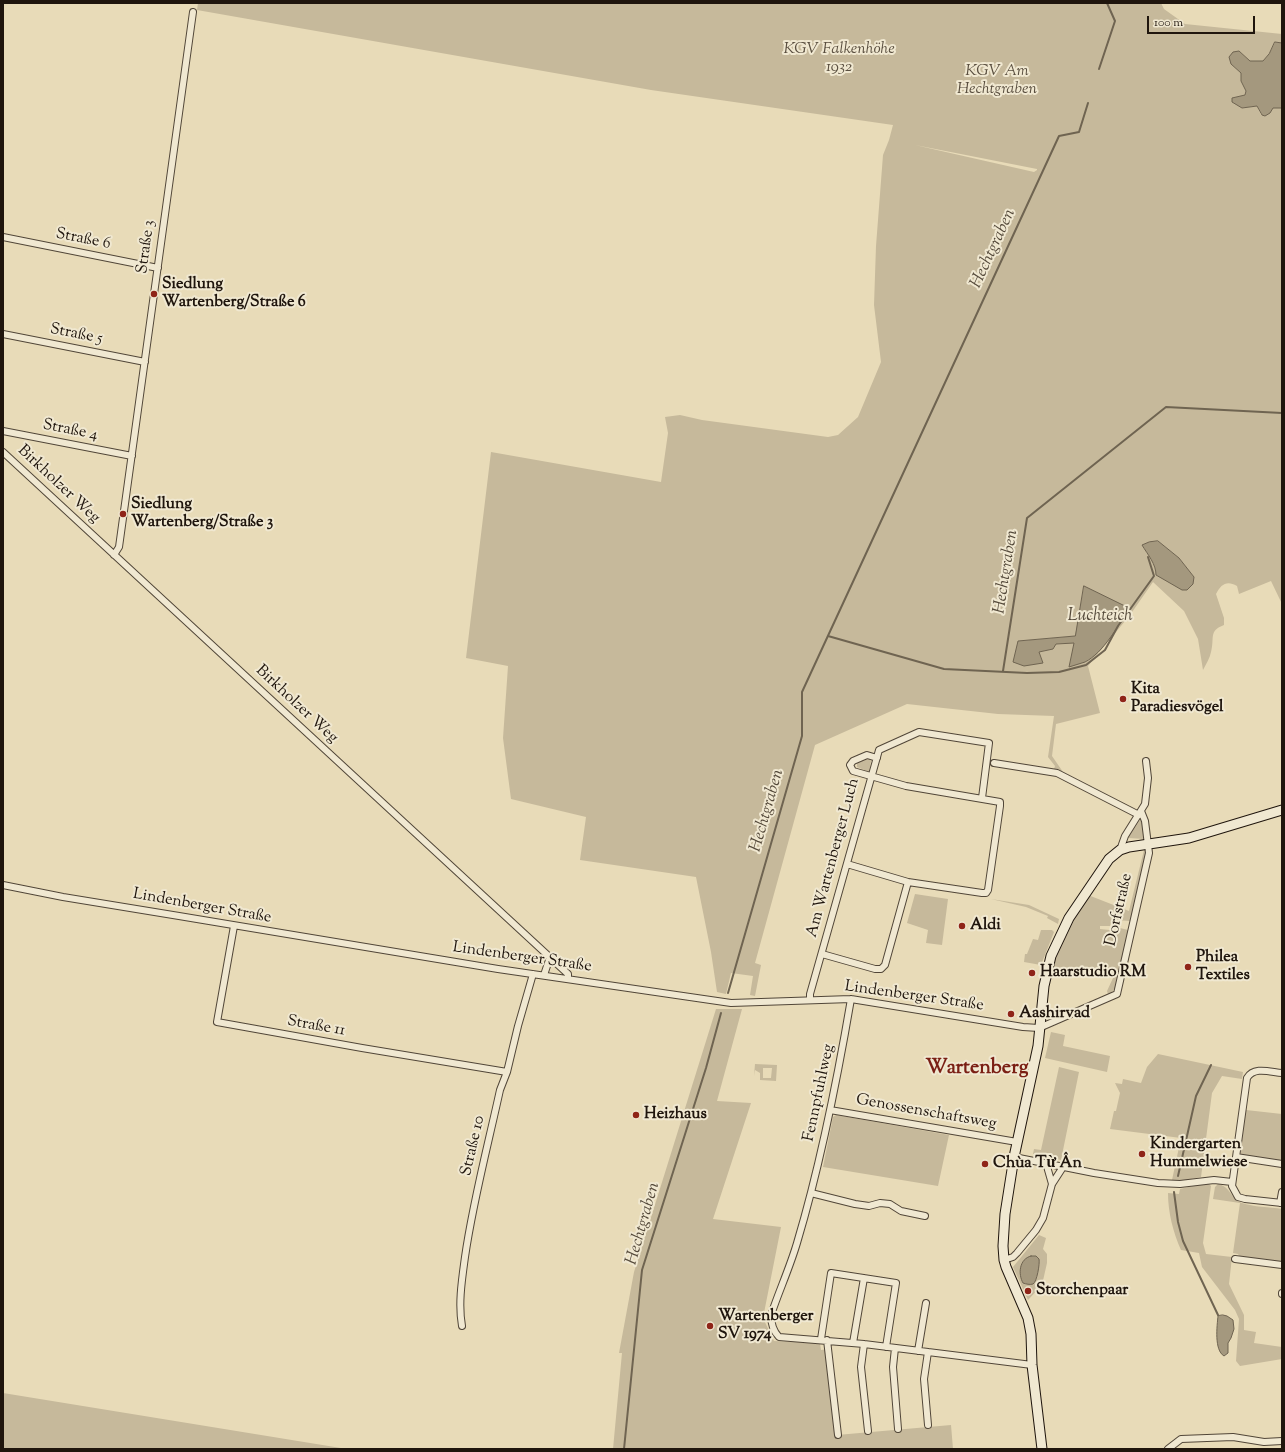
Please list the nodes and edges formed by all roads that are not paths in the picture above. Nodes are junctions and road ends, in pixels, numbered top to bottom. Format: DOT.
graph roads {
  1 [pos="193,12"];
  2 [pos="3,237"];
  3 [pos="158,268"];
  4 [pos="3,334"];
  5 [pos="145,362"];
  6 [pos="3,431"];
  7 [pos="3,452"];
  8 [pos="132,456"];
  9 [pos="114,555"];
  10 [pos="877,758"];
  11 [pos="1146,761"];
  12 [pos="994,763"];
  13 [pos="871,776"];
  14 [pos="982,798"];
  15 [pos="1282,810"];
  16 [pos="1140,813"];
  17 [pos="1148,848"];
  18 [pos="1120,850"];
  19 [pos="847,864"];
  20 [pos="908,882"];
  21 [pos="3,885"];
  22 [pos="234,926"];
  23 [pos="822,954"];
  24 [pos="550,957"];
  25 [pos="533,974"];
  26 [pos="544,975"];
  27 [pos="568,978"];
  28 [pos="851,999"];
  29 [pos="810,1000"];
  30 [pos="1039,1028"];
  31 [pos="507,1072"];
  32 [pos="1282,1073"];
  33 [pos="830,1110"];
  34 [pos="1017,1142"];
  35 [pos="1014,1157"];
  36 [pos="1236,1157"];
  37 [pos="1046,1163"];
  38 [pos="1282,1164"];
  39 [pos="1063,1167"];
  40 [pos="1232,1182"];
  41 [pos="1052,1184"];
  42 [pos="811,1192"];
  43 [pos="1282,1192"];
  44 [pos="1281,1203"];
  45 [pos="925,1216"];
  46 [pos="1235,1259"];
  47 [pos="1004,1260"];
  48 [pos="1282,1266"];
  49 [pos="864,1278"];
  50 [pos="926,1304"];
  51 [pos="462,1326"];
  52 [pos="824,1340"];
  53 [pos="853,1343"];
  54 [pos="864,1344"];
  55 [pos="886,1346"];
  56 [pos="896,1348"];
  57 [pos="918,1351"];
  58 [pos="928,1352"];
  59 [pos="1032,1365"];
  60 [pos="928,1424"];
  61 [pos="898,1429"];
  62 [pos="868,1430"];
  63 [pos="838,1435"];
  64 [pos="1282,1441"];
  65 [pos="1042,1449"];
  66 [pos="1168,1449"];
  1 -- 3 [label="street, Straße 3"];
  2 -- 3 [label="street, Straße 6"];
  3 -- 5 [label="street, Straße 3"];
  4 -- 5 [label="street, Straße 5"];
  5 -- 8 [label="street, Straße 3"];
  6 -- 8 [label="street, Straße 4"];
  7 -- 9 [label="street, Birkholzer Weg"];
  8 -- 9 [label="street, Straße 3"];
  9 -- 24 [label="street, Birkholzer Weg"];
  10 -- 13 [label="street"];
  10 -- 13 [label="street, Am Wartenberger Luch"];
  10 -- 14 [label="street"];
  11 -- 16 [label="street, Dorfstraße"];
  12 -- 16 [label="street"];
  13 -- 14 [label="street"];
  13 -- 19 [label="street, Am Wartenberger Luch"];
  14 -- 20 [label="street"];
  15 -- 17 [label="main road, Dorfstraße"];
  16 -- 17 [label="street, Dorfstraße"];
  16 -- 18 [label="street, Dorfstraße"];
  17 -- 18 [label="main road, Dorfstraße"];
  17 -- 30 [label="street, Dorfstraße"];
  18 -- 30 [label="main road, Dorfstraße"];
  19 -- 20 [label="street"];
  19 -- 23 [label="street, Am Wartenberger Luch"];
  20 -- 23 [label="street"];
  21 -- 22 [label="street, Lindenberger Straße"];
  22 -- 25 [label="street, Lindenberger Straße"];
  22 -- 31 [label="street, Straße 11"];
  23 -- 29 [label="street, Am Wartenberger Luch"];
  24 -- 26 [label="street"];
  24 -- 27 [label="street, Birkholzer Weg"];
  25 -- 26 [label="street, Lindenberger Straße"];
  25 -- 31 [label="street, Straße 10"];
  26 -- 27 [label="street, Lindenberger Straße"];
  27 -- 29 [label="street, Lindenberger Straße"];
  28 -- 29 [label="street, Lindenberger Straße"];
  28 -- 30 [label="street, Lindenberger Straße"];
  28 -- 33 [label="street, Fennpfuhlweg"];
  30 -- 34 [label="main road, Dorfstraße"];
  31 -- 51 [label="street, Straße 10"];
  32 -- 36 [label="street"];
  33 -- 34 [label="street, Genossenschaftsweg"];
  33 -- 42 [label="street, Fennpfuhlweg"];
  34 -- 35 [label="main road, Dorfstraße"];
  35 -- 37 [label="street"];
  35 -- 47 [label="main road, Dorfstraße"];
  36 -- 38 [label="street"];
  36 -- 40 [label="street"];
  37 -- 39 [label="street"];
  37 -- 41 [label="street"];
  39 -- 40 [label="street"];
  39 -- 41 [label="street"];
  40 -- 44 [label="street"];
  41 -- 47 [label="street"];
  42 -- 45 [label="street"];
  42 -- 52 [label="street, Fennpfuhlweg"];
  43 -- 44 [label="street"];
  46 -- 48 [label="street"];
  47 -- 59 [label="main road, Dorfstraße"];
  49 -- 52 [label="street"];
  49 -- 53 [label="street"];
  49 -- 55 [label="street"];
  50 -- 57 [label="street"];
  52 -- 53 [label="street, Fennpfuhlweg"];
  52 -- 63 [label="street"];
  53 -- 54 [label="street, Fennpfuhlweg"];
  54 -- 55 [label="street, Fennpfuhlweg"];
  54 -- 62 [label="street"];
  55 -- 56 [label="street, Fennpfuhlweg"];
  56 -- 57 [label="street, Fennpfuhlweg"];
  56 -- 61 [label="street"];
  57 -- 58 [label="street, Fennpfuhlweg"];
  58 -- 59 [label="street, Fennpfuhlweg"];
  58 -- 60 [label="street"];
  59 -- 65 [label="main road, Dorfstraße"];
  64 -- 66 [label="street"];
}
